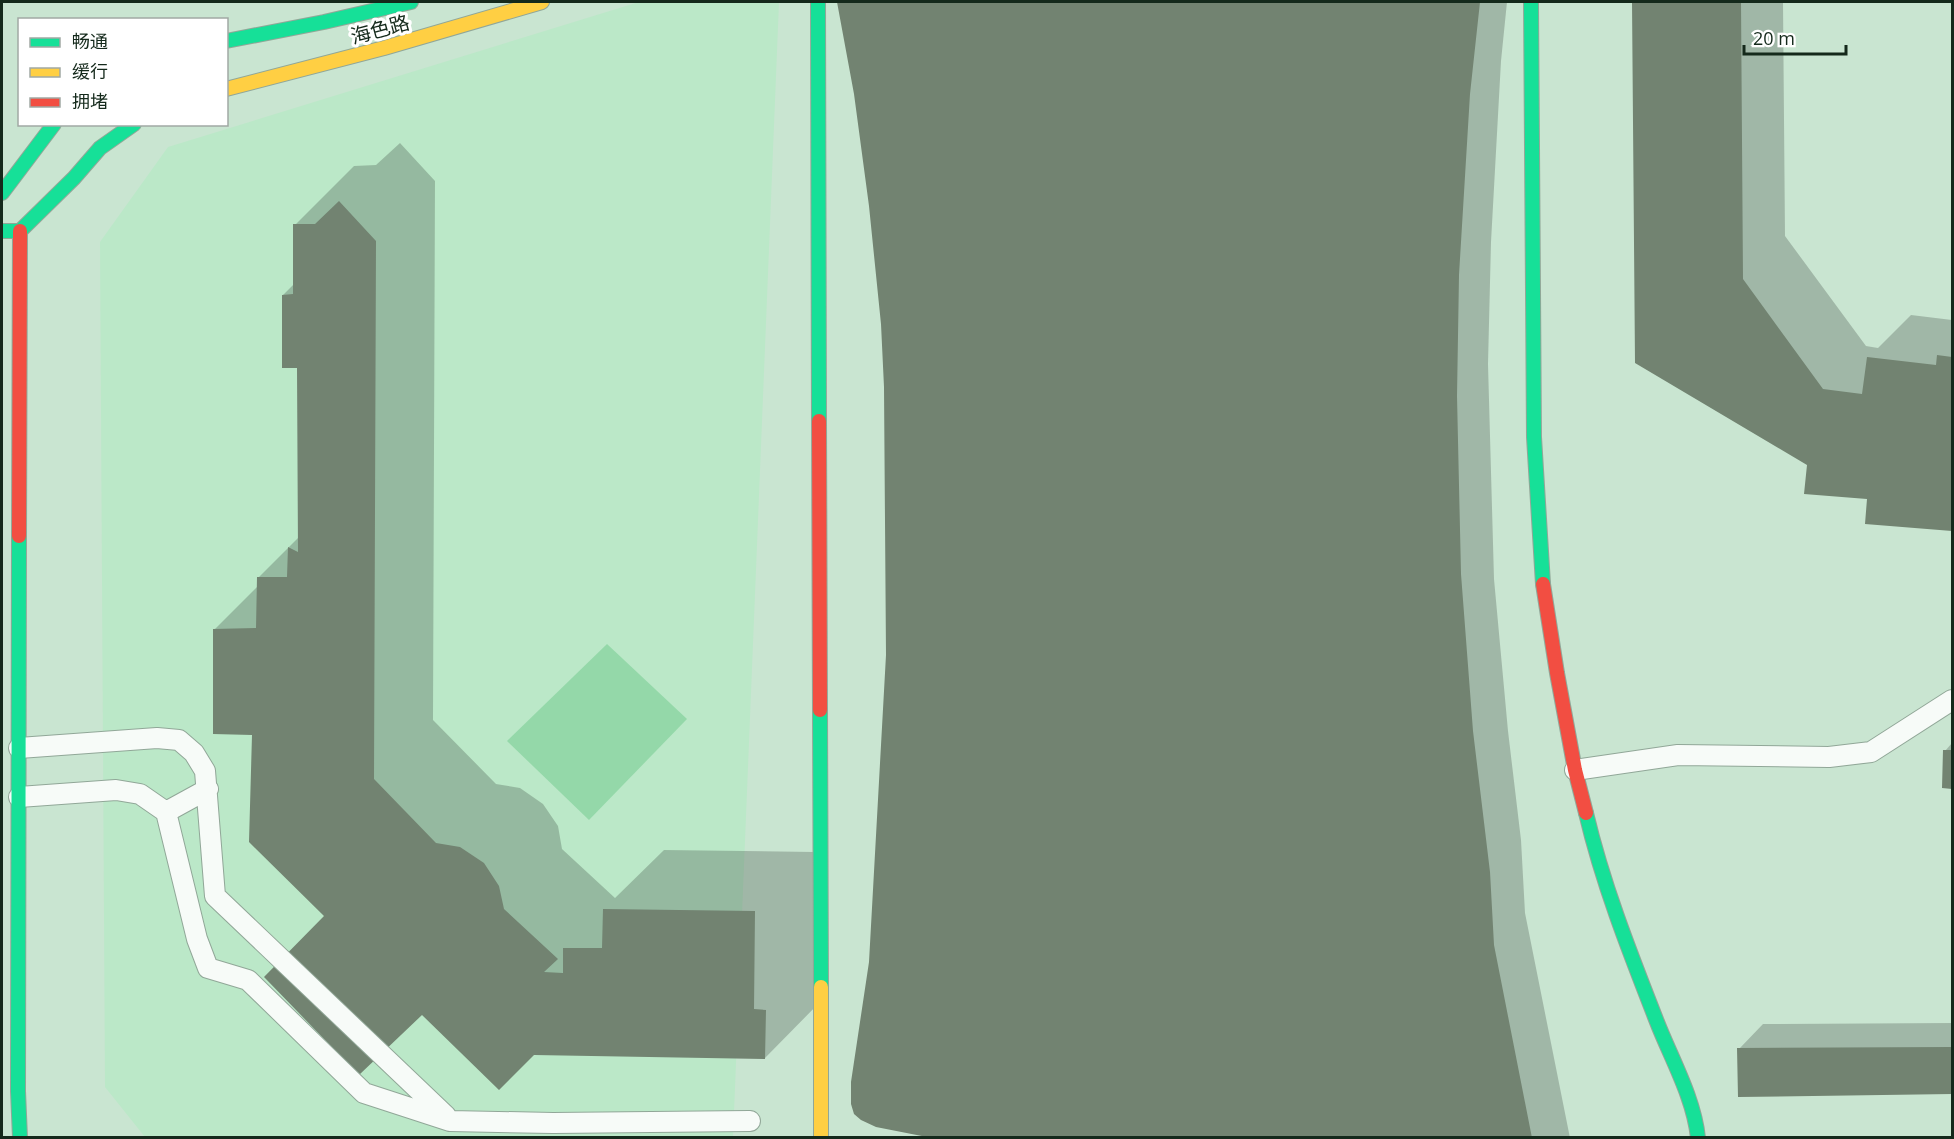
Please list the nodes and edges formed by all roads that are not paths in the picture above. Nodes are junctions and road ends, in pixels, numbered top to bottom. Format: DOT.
graph roads {
  1 [pos="411,2"];
  2 [pos="542,2"];
  3 [pos="818,2"];
  4 [pos="1531,2"];
  5 [pos="228,41"];
  6 [pos="228,88"];
  7 [pos="52,126"];
  8 [pos="131,126"];
  9 [pos="2,193"];
  10 [pos="2,231"];
  11 [pos="20,231"];
  12 [pos="2,434"];
  13 [pos="20,434"];
  14 [pos="1953,700"];
  15 [pos="19,748"];
  16 [pos="1575,770"];
  17 [pos="208,789"];
  18 [pos="19,797"];
  19 [pos="166,812"];
  20 [pos="450,1121"];
  21 [pos="750,1121"];
  22 [pos="553,1130"];
  23 [pos="20,1137"];
  24 [pos="821,1137"];
  25 [pos="1698,1137"];
  1 -- 5 [label="street, 海色路"];
  2 -- 6 [label="street, 海色路"];
  3 -- 24 [label="street"];
  4 -- 16 [label="street"];
  7 -- 9 [label="street"];
  8 -- 11 [label="street"];
  10 -- 11 [label="street"];
  11 -- 13 [label="street"];
  12 -- 13 [label="street"];
  13 -- 15 [label="street"];
  14 -- 16 [label="lane"];
  15 -- 17 [label="lane"];
  15 -- 18 [label="street"];
  16 -- 25 [label="street"];
  17 -- 19 [label="lane"];
  17 -- 20 [label="lane"];
  18 -- 19 [label="lane"];
  18 -- 23 [label="street"];
  19 -- 20 [label="lane"];
  20 -- 22 [label="lane"];
  21 -- 22 [label="lane"];
}
